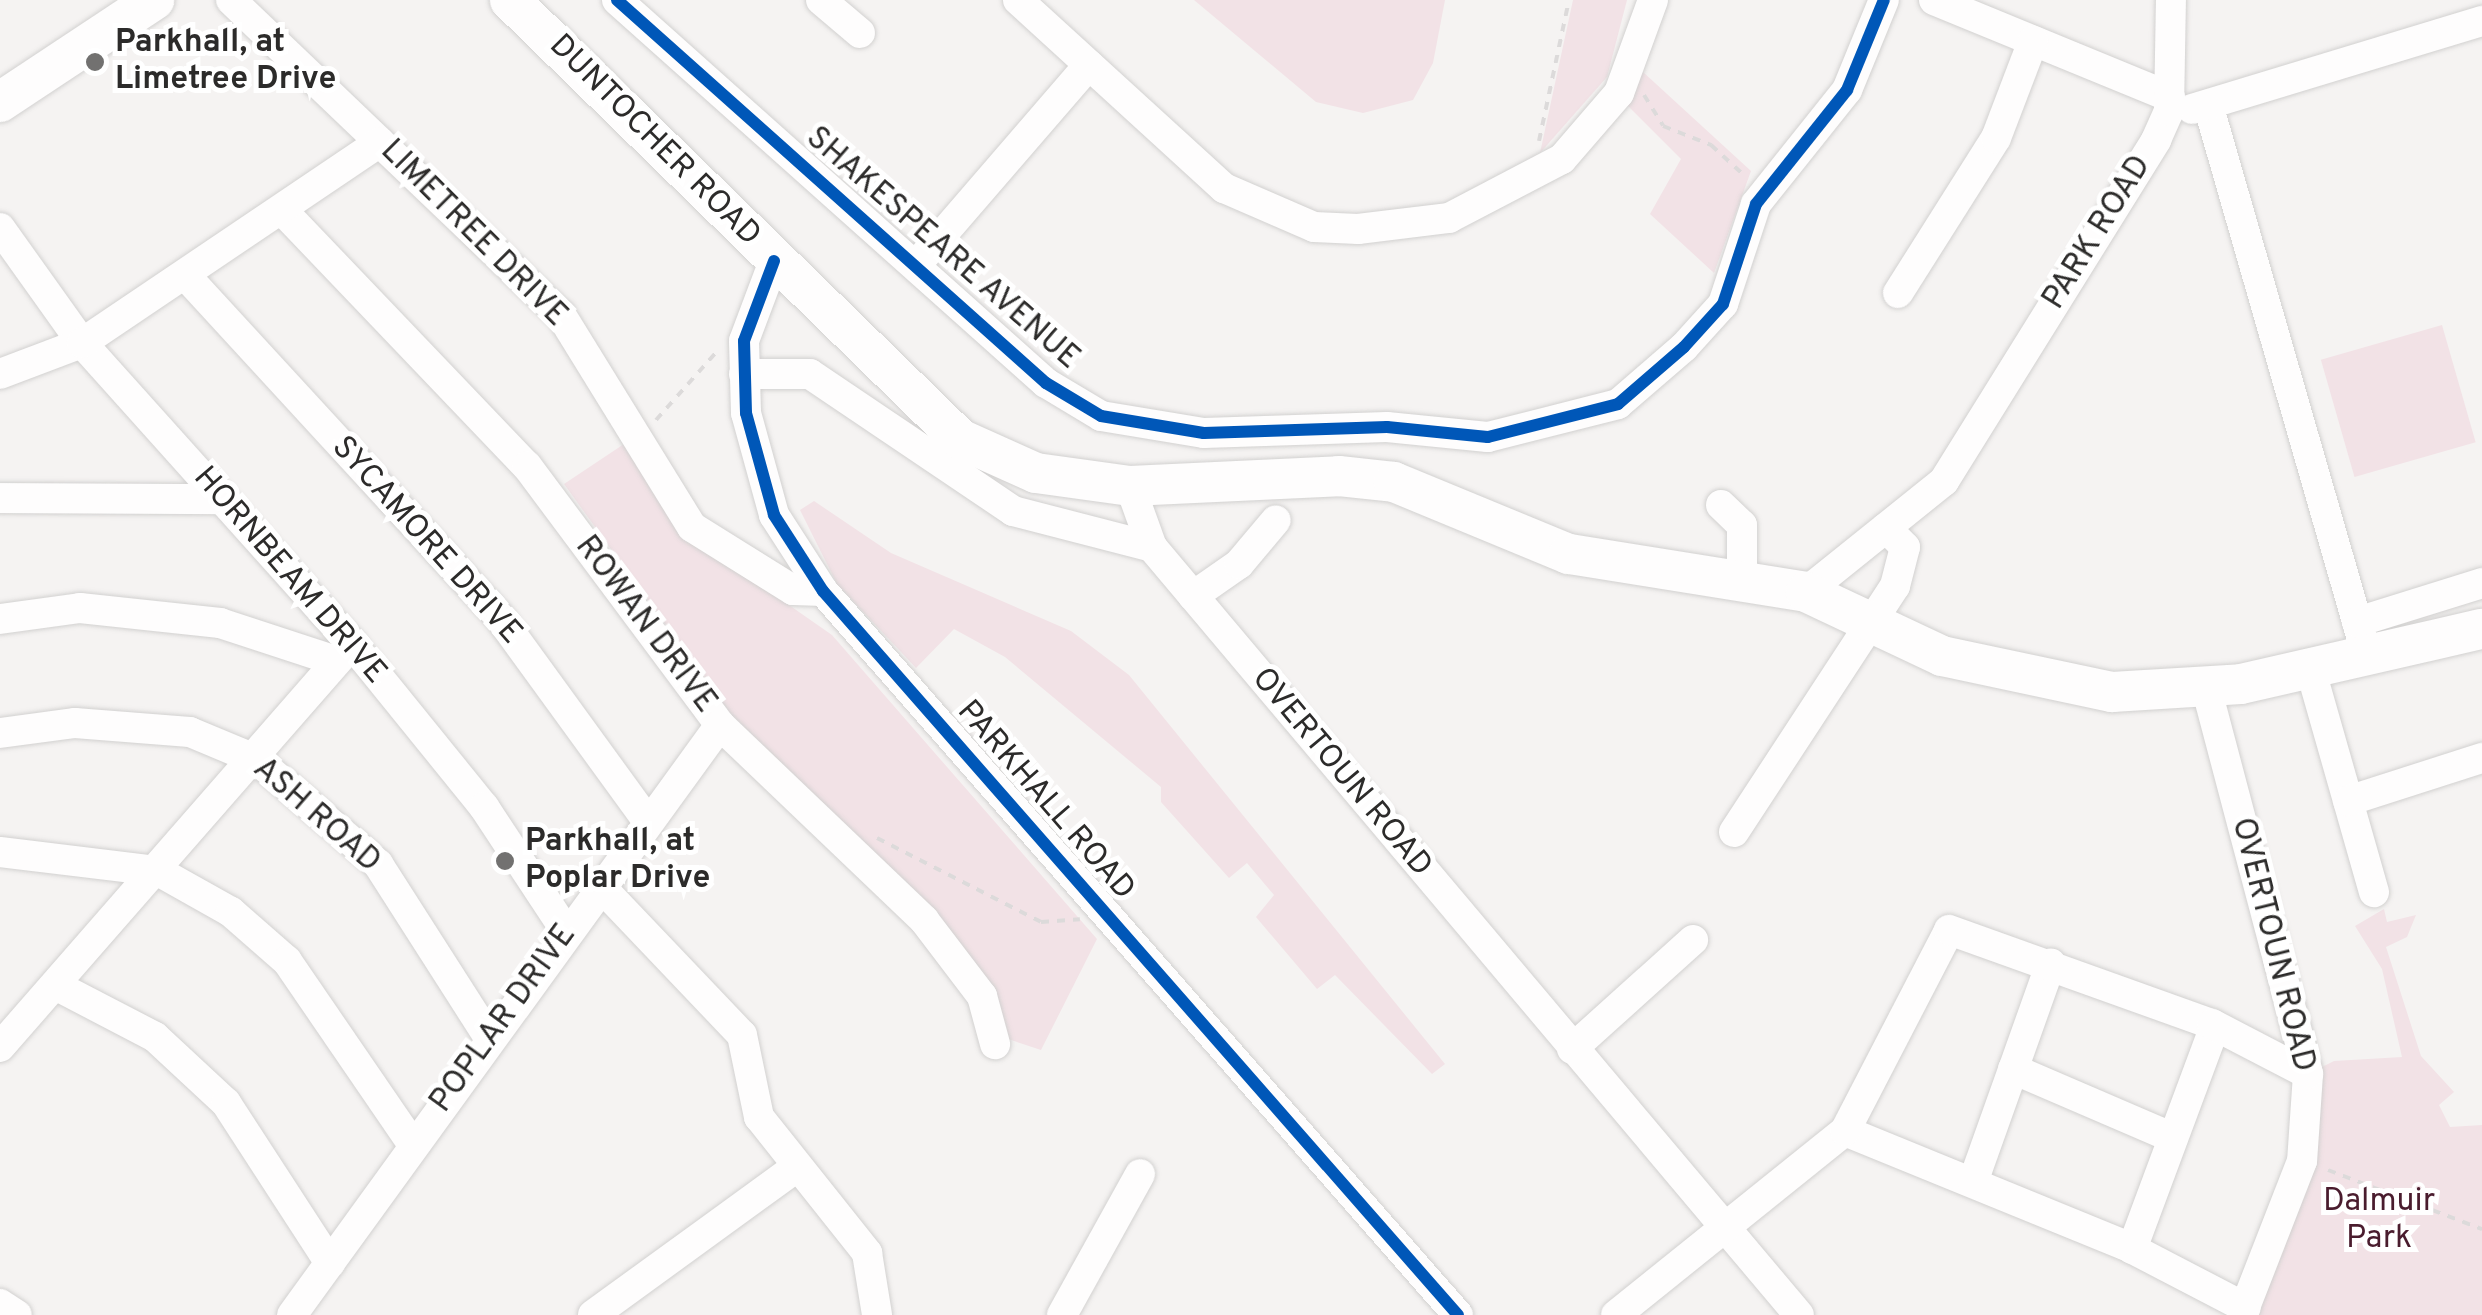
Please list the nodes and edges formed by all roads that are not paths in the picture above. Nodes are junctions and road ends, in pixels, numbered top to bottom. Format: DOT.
graph roads {
  1 [pos="154,0"];
  2 [pos="231,0"];
  3 [pos="510,0"];
  4 [pos="617,0"];
  5 [pos="822,0"];
  6 [pos="1018,0"];
  7 [pos="1653,0"];
  8 [pos="1884,0"];
  9 [pos="1934,0"];
  10 [pos="2171,0"];
  11 [pos="2482,21"];
  12 [pos="860,33"];
  13 [pos="2033,41"];
  14 [pos="1088,65"];
  15 [pos="0,102"];
  16 [pos="2169,104"];
  17 [pos="2209,108"];
  18 [pos="380,142"];
  19 [pos="282,210"];
  20 [pos="0,228"];
  21 [pos="774,261"];
  22 [pos="918,264"];
  23 [pos="185,276"];
  24 [pos="1898,292"];
  25 [pos="82,344"];
  26 [pos="0,374"];
  27 [pos="744,374"];
  28 [pos="1130,486"];
  29 [pos="0,498"];
  30 [pos="221,499"];
  31 [pos="1721,506"];
  32 [pos="1276,520"];
  33 [pos="1886,528"];
  34 [pos="1152,547"];
  35 [pos="1742,577"];
  36 [pos="2482,583"];
  37 [pos="823,591"];
  38 [pos="1806,592"];
  39 [pos="1194,596"];
  40 [pos="0,618"];
  41 [pos="1867,618"];
  42 [pos="2482,630"];
  43 [pos="2362,641"];
  44 [pos="344,652"];
  45 [pos="2311,671"];
  46 [pos="2206,687"];
  47 [pos="720,725"];
  48 [pos="0,733"];
  49 [pos="2482,758"];
  50 [pos="258,760"];
  51 [pos="2348,801"];
  52 [pos="648,822"];
  53 [pos="1734,832"];
  54 [pos="0,852"];
  55 [pos="158,871"];
  56 [pos="601,887"];
  57 [pos="2374,892"];
  58 [pos="567,933"];
  59 [pos="1693,940"];
  60 [pos="2051,963"];
  61 [pos="59,987"];
  62 [pos="2215,1026"];
  63 [pos="490,1039"];
  64 [pos="995,1044"];
  65 [pos="0,1047"];
  66 [pos="1572,1049"];
  67 [pos="2014,1069"];
  68 [pos="2308,1074"];
  69 [pos="1846,1131"];
  70 [pos="2173,1138"];
  71 [pos="413,1144"];
  72 [pos="795,1168"];
  73 [pos="1140,1174"];
  74 [pos="1974,1182"];
  75 [pos="1727,1230"];
  76 [pos="2132,1249"];
  77 [pos="330,1262"];
  78 [pos="0,1304"];
  79 [pos="2244,1312"];
  80 [pos="16,1315"];
  81 [pos="292,1315"];
  82 [pos="593,1315"];
  83 [pos="877,1315"];
  84 [pos="1062,1315"];
  85 [pos="1458,1315"];
  86 [pos="1616,1315"];
  87 [pos="1798,1315"];
  1 -- 15 [label="main road"];
  2 -- 18 [label="street, LIMETREE DRIVE"];
  3 -- 21 [label="main road, DUNTOCHER ROAD"];
  4 -- 22 [label="street, SHAKESPEARE AVENUE"];
  5 -- 12 [label="street"];
  6 -- 14 [label="street"];
  7 -- 14 [label="street"];
  8 -- 22 [label="street, SHAKESPEARE AVENUE"];
  9 -- 13 [label="street"];
  10 -- 16 [label="street"];
  11 -- 17 [label="street"];
  13 -- 16 [label="street"];
  13 -- 24 [label="street"];
  14 -- 22 [label="street"];
  16 -- 17 [label="street"];
  16 -- 33 [label="street, PARK ROAD"];
  17 -- 43 [label="street"];
  18 -- 19 [label="street"];
  18 -- 37 [label="street, LIMETREE DRIVE"];
  19 -- 23 [label="street"];
  19 -- 47 [label="street, ROWAN DRIVE"];
  20 -- 25 [label="street, HORNBEAM DRIVE"];
  21 -- 27 [label="street, PARKHALL ROAD"];
  21 -- 28 [label="main road, DUNTOCHER ROAD"];
  23 -- 25 [label="street"];
  23 -- 52 [label="street, SYCAMORE DRIVE"];
  25 -- 26 [label="street"];
  25 -- 30 [label="street, HORNBEAM DRIVE"];
  27 -- 34 [label="street"];
  27 -- 37 [label="street, PARKHALL ROAD"];
  28 -- 34 [label="street, OVERTOUN ROAD"];
  28 -- 35 [label="main road, DUNTOCHER ROAD"];
  29 -- 30 [label="street"];
  30 -- 44 [label="street, HORNBEAM DRIVE"];
  31 -- 35 [label="street"];
  32 -- 39 [label="street"];
  33 -- 38 [label="street, PARK ROAD"];
  33 -- 41 [label="street"];
  34 -- 39 [label="street, OVERTOUN ROAD"];
  35 -- 38 [label="main road, DUNTOCHER ROAD"];
  36 -- 43 [label="street"];
  37 -- 85 [label="street, PARKHALL ROAD"];
  38 -- 41 [label="main road, DUNTOCHER ROAD"];
  39 -- 66 [label="street, OVERTOUN ROAD"];
  40 -- 44 [label="street"];
  41 -- 46 [label="main road, DUNTOCHER ROAD"];
  41 -- 53 [label="street"];
  42 -- 43 [label="main road, DUNTOCHER ROAD"];
  43 -- 45 [label="main road, DUNTOCHER ROAD"];
  44 -- 50 [label="street"];
  44 -- 58 [label="street, HORNBEAM DRIVE"];
  45 -- 46 [label="main road, DUNTOCHER ROAD"];
  45 -- 51 [label="street"];
  46 -- 68 [label="street, OVERTOUN ROAD"];
  47 -- 52 [label="street, POPLAR DRIVE"];
  47 -- 64 [label="street, ROWAN DRIVE"];
  48 -- 50 [label="street, ASH ROAD"];
  49 -- 51 [label="street"];
  50 -- 55 [label="street"];
  50 -- 63 [label="street, ASH ROAD"];
  51 -- 57 [label="street"];
  52 -- 56 [label="street, POPLAR DRIVE"];
  54 -- 55 [label="street"];
  55 -- 61 [label="street"];
  55 -- 71 [label="street"];
  56 -- 58 [label="street, POPLAR DRIVE"];
  56 -- 72 [label="street"];
  58 -- 63 [label="street, POPLAR DRIVE"];
  59 -- 66 [label="street"];
  60 -- 62 [label="street"];
  60 -- 67 [label="street"];
  60 -- 69 [label="street"];
  61 -- 65 [label="street"];
  61 -- 77 [label="street"];
  62 -- 68 [label="street"];
  62 -- 70 [label="street"];
  63 -- 71 [label="street, POPLAR DRIVE"];
  66 -- 75 [label="street, OVERTOUN ROAD"];
  67 -- 70 [label="street"];
  67 -- 74 [label="street"];
  68 -- 79 [label="street, OVERTOUN ROAD"];
  69 -- 74 [label="street"];
  69 -- 75 [label="street"];
  70 -- 76 [label="street"];
  71 -- 77 [label="street, POPLAR DRIVE"];
  72 -- 82 [label="street"];
  72 -- 83 [label="street"];
  73 -- 84 [label="street"];
  74 -- 76 [label="street"];
  75 -- 86 [label="street"];
  75 -- 87 [label="street, OVERTOUN ROAD"];
  76 -- 79 [label="street"];
  77 -- 81 [label="street, POPLAR DRIVE"];
  78 -- 80 [label="street"];
}
